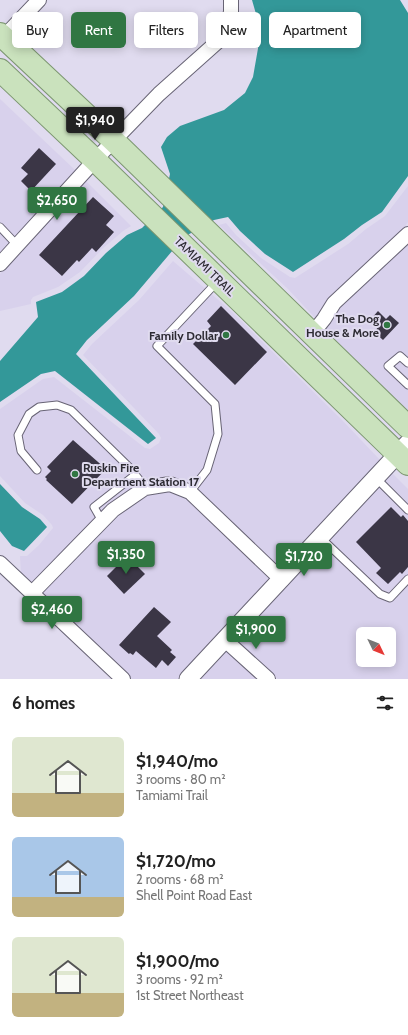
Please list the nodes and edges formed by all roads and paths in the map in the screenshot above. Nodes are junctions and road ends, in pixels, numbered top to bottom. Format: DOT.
graph roads {
  1 [pos="39,0"];
  2 [pos="231,0"];
  3 [pos="1,38"];
  4 [pos="0,70"];
  5 [pos="114,141"];
  6 [pos="95,160"];
  7 [pos="0,227"];
  8 [pos="408,234"];
  9 [pos="17,245"];
  10 [pos="0,264"];
  11 [pos="219,280"];
  12 [pos="312,334"];
  13 [pos="408,363"];
  14 [pos="408,385"];
  15 [pos="408,427"];
  16 [pos="405,454"];
  17 [pos="37,470"];
  18 [pos="135,475"];
  19 [pos="376,477"];
  20 [pos="146,488"];
  21 [pos="190,492"];
  22 [pos="408,510"];
  23 [pos="102,521"];
  24 [pos="320,538"];
  25 [pos="0,563"];
  26 [pos="408,579"];
  27 [pos="282,580"];
  28 [pos="32,592"];
  29 [pos="225,640"];
  30 [pos="123,679"];
  31 [pos="188,679"];
  32 [pos="268,679"];
  1 -- 3 [label="street"];
  2 -- 5 [label="street"];
  3 -- 5 [label="main road"];
  4 -- 6 [label="main road, TAMIAMI TRAIL"];
  5 -- 6 [label="street"];
  5 -- 12 [label="main road"];
  6 -- 9 [label="street"];
  6 -- 11 [label="main road, TAMIAMI TRAIL"];
  7 -- 9 [label="lane"];
  8 -- 12 [label="street"];
  9 -- 10 [label="street"];
  11 -- 16 [label="main road, TAMIAMI TRAIL"];
  11 -- 21 [label="lane"];
  12 -- 15 [label="main road"];
  13 -- 14 [label="lane"];
  16 -- 19 [label="street"];
  17 -- 18 [label="lane"];
  18 -- 20 [label="lane"];
  18 -- 23 [label="lane"];
  19 -- 22 [label="lane"];
  19 -- 24 [label="street"];
  20 -- 21 [label="street"];
  20 -- 23 [label="street"];
  21 -- 27 [label="street"];
  23 -- 28 [label="street"];
  24 -- 26 [label="lane"];
  24 -- 27 [label="street"];
  25 -- 28 [label="street"];
  27 -- 29 [label="street"];
  28 -- 30 [label="street"];
  29 -- 31 [label="street"];
  29 -- 32 [label="street"];
}
